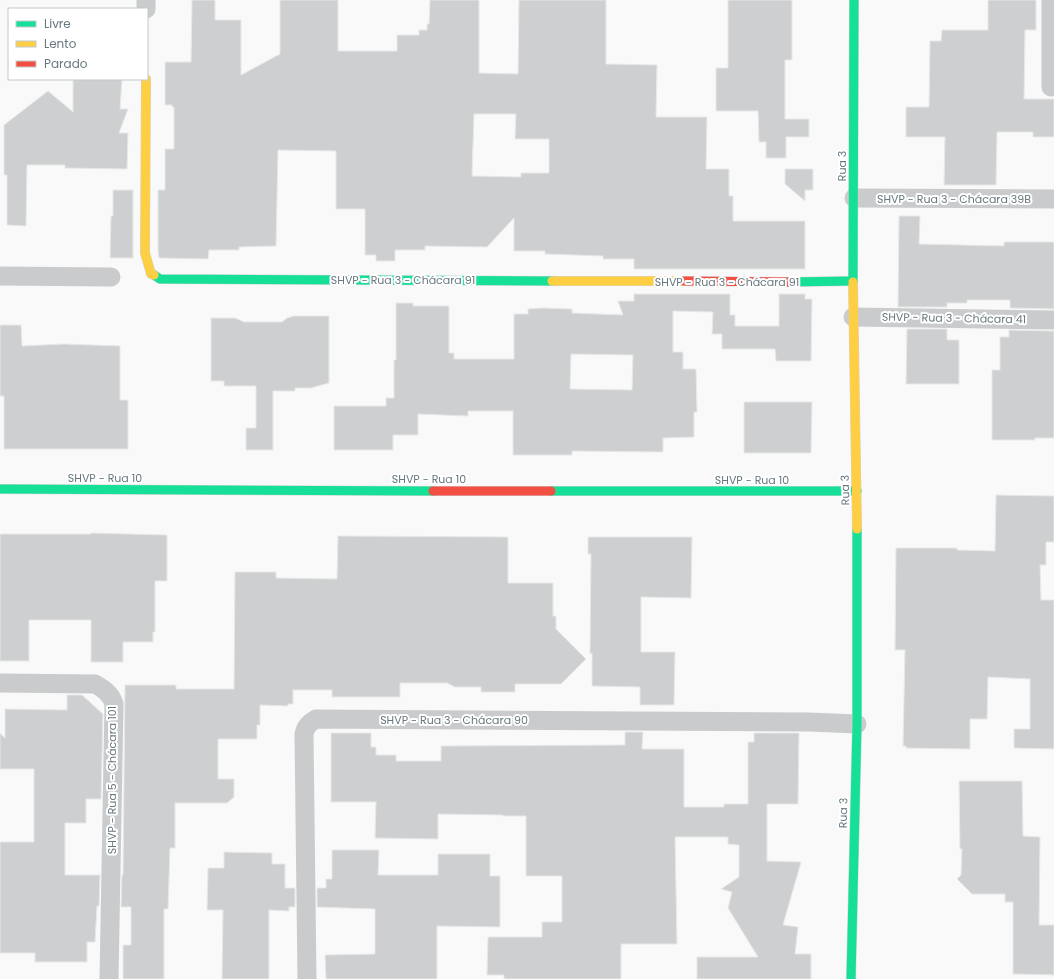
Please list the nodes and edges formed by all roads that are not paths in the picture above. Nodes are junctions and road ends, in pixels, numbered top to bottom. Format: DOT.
graph roads {
  1 [pos="854,0"];
  2 [pos="1052,0"];
  3 [pos="146,80"];
  4 [pos="1051,86"];
  5 [pos="854,198"];
  6 [pos="1054,199"];
  7 [pos="0,276"];
  8 [pos="111,277"];
  9 [pos="853,281"];
  10 [pos="853,317"];
  11 [pos="1054,320"];
  12 [pos="0,489"];
  13 [pos="857,491"];
  14 [pos="0,683"];
  15 [pos="857,724"];
  16 [pos="109,979"];
  17 [pos="307,979"];
  18 [pos="851,979"];
  1 -- 5 [label="street, Rua 3"];
  2 -- 4 [label="street"];
  3 -- 9 [label="street, SHVP - Rua 3 - Chácara 91"];
  5 -- 6 [label="street, SHVP - Rua 3 - Chácara 39B"];
  5 -- 9 [label="street, Rua 3"];
  7 -- 8 [label="street"];
  9 -- 10 [label="street, Rua 3"];
  10 -- 11 [label="street, SHVP - Rua 3 - Chácara 41"];
  10 -- 13 [label="street, Rua 3"];
  12 -- 13 [label="street, SHVP - Rua 10"];
  13 -- 15 [label="street, Rua 3"];
  14 -- 16 [label="street, SHVP - Rua 5 - Chácara 101"];
  15 -- 17 [label="street, SHVP - Rua 3 - Chácara 90"];
  15 -- 18 [label="street, Rua 3"];
}
